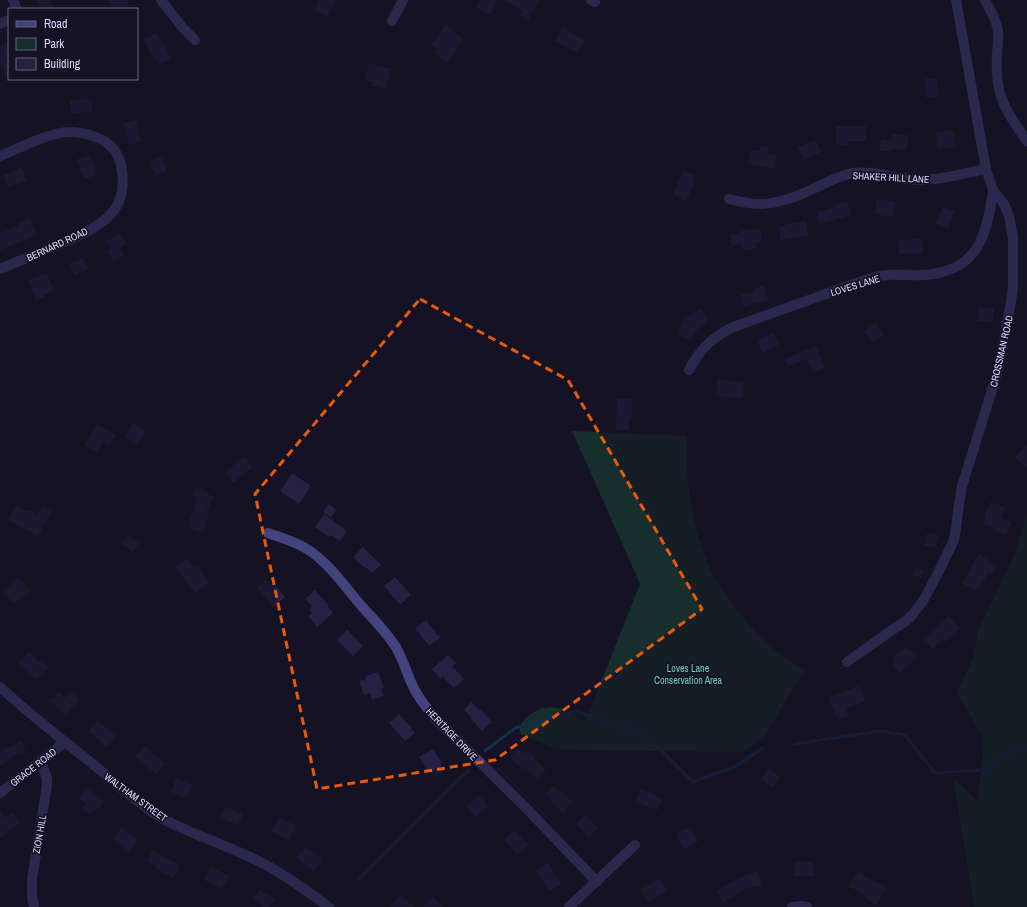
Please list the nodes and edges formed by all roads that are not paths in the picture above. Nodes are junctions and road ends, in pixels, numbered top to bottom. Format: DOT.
graph roads {
  1 [pos="161,0"];
  2 [pos="403,0"];
  3 [pos="956,0"];
  4 [pos="985,0"];
  5 [pos="392,21"];
  6 [pos="195,40"];
  7 [pos="1027,141"];
  8 [pos="0,156"];
  9 [pos="986,169"];
  10 [pos="993,190"];
  11 [pos="729,199"];
  12 [pos="0,269"];
  13 [pos="689,370"];
  14 [pos="268,533"];
  15 [pos="847,662"];
  16 [pos="0,687"];
  17 [pos="65,742"];
  18 [pos="41,761"];
  19 [pos="0,792"];
  20 [pos="635,845"];
  21 [pos="596,882"];
  22 [pos="34,907"];
  23 [pos="329,907"];
  24 [pos="569,907"];
  25 [pos="792,907"];
  26 [pos="807,907"];
  1 -- 6 [label="street"];
  2 -- 5 [label="street"];
  3 -- 9 [label="street, CROSSMAN ROAD"];
  4 -- 7 [label="street"];
  8 -- 12 [label="street, BERNARD ROAD"];
  9 -- 10 [label="street, CROSSMAN ROAD"];
  9 -- 11 [label="street, SHAKER HILL LANE"];
  10 -- 13 [label="street, LOVES LANE"];
  10 -- 15 [label="street, CROSSMAN ROAD"];
  14 -- 21 [label="street, HERITAGE DRIVE"];
  16 -- 17 [label="street, WALTHAM STREET"];
  17 -- 18 [label="street, GRACE ROAD"];
  17 -- 23 [label="street, WALTHAM STREET"];
  18 -- 19 [label="street, GRACE ROAD"];
  18 -- 22 [label="street, ZION HILL"];
  20 -- 21 [label="street"];
  21 -- 24 [label="street"];
  25 -- 26 [label="street"];
}
